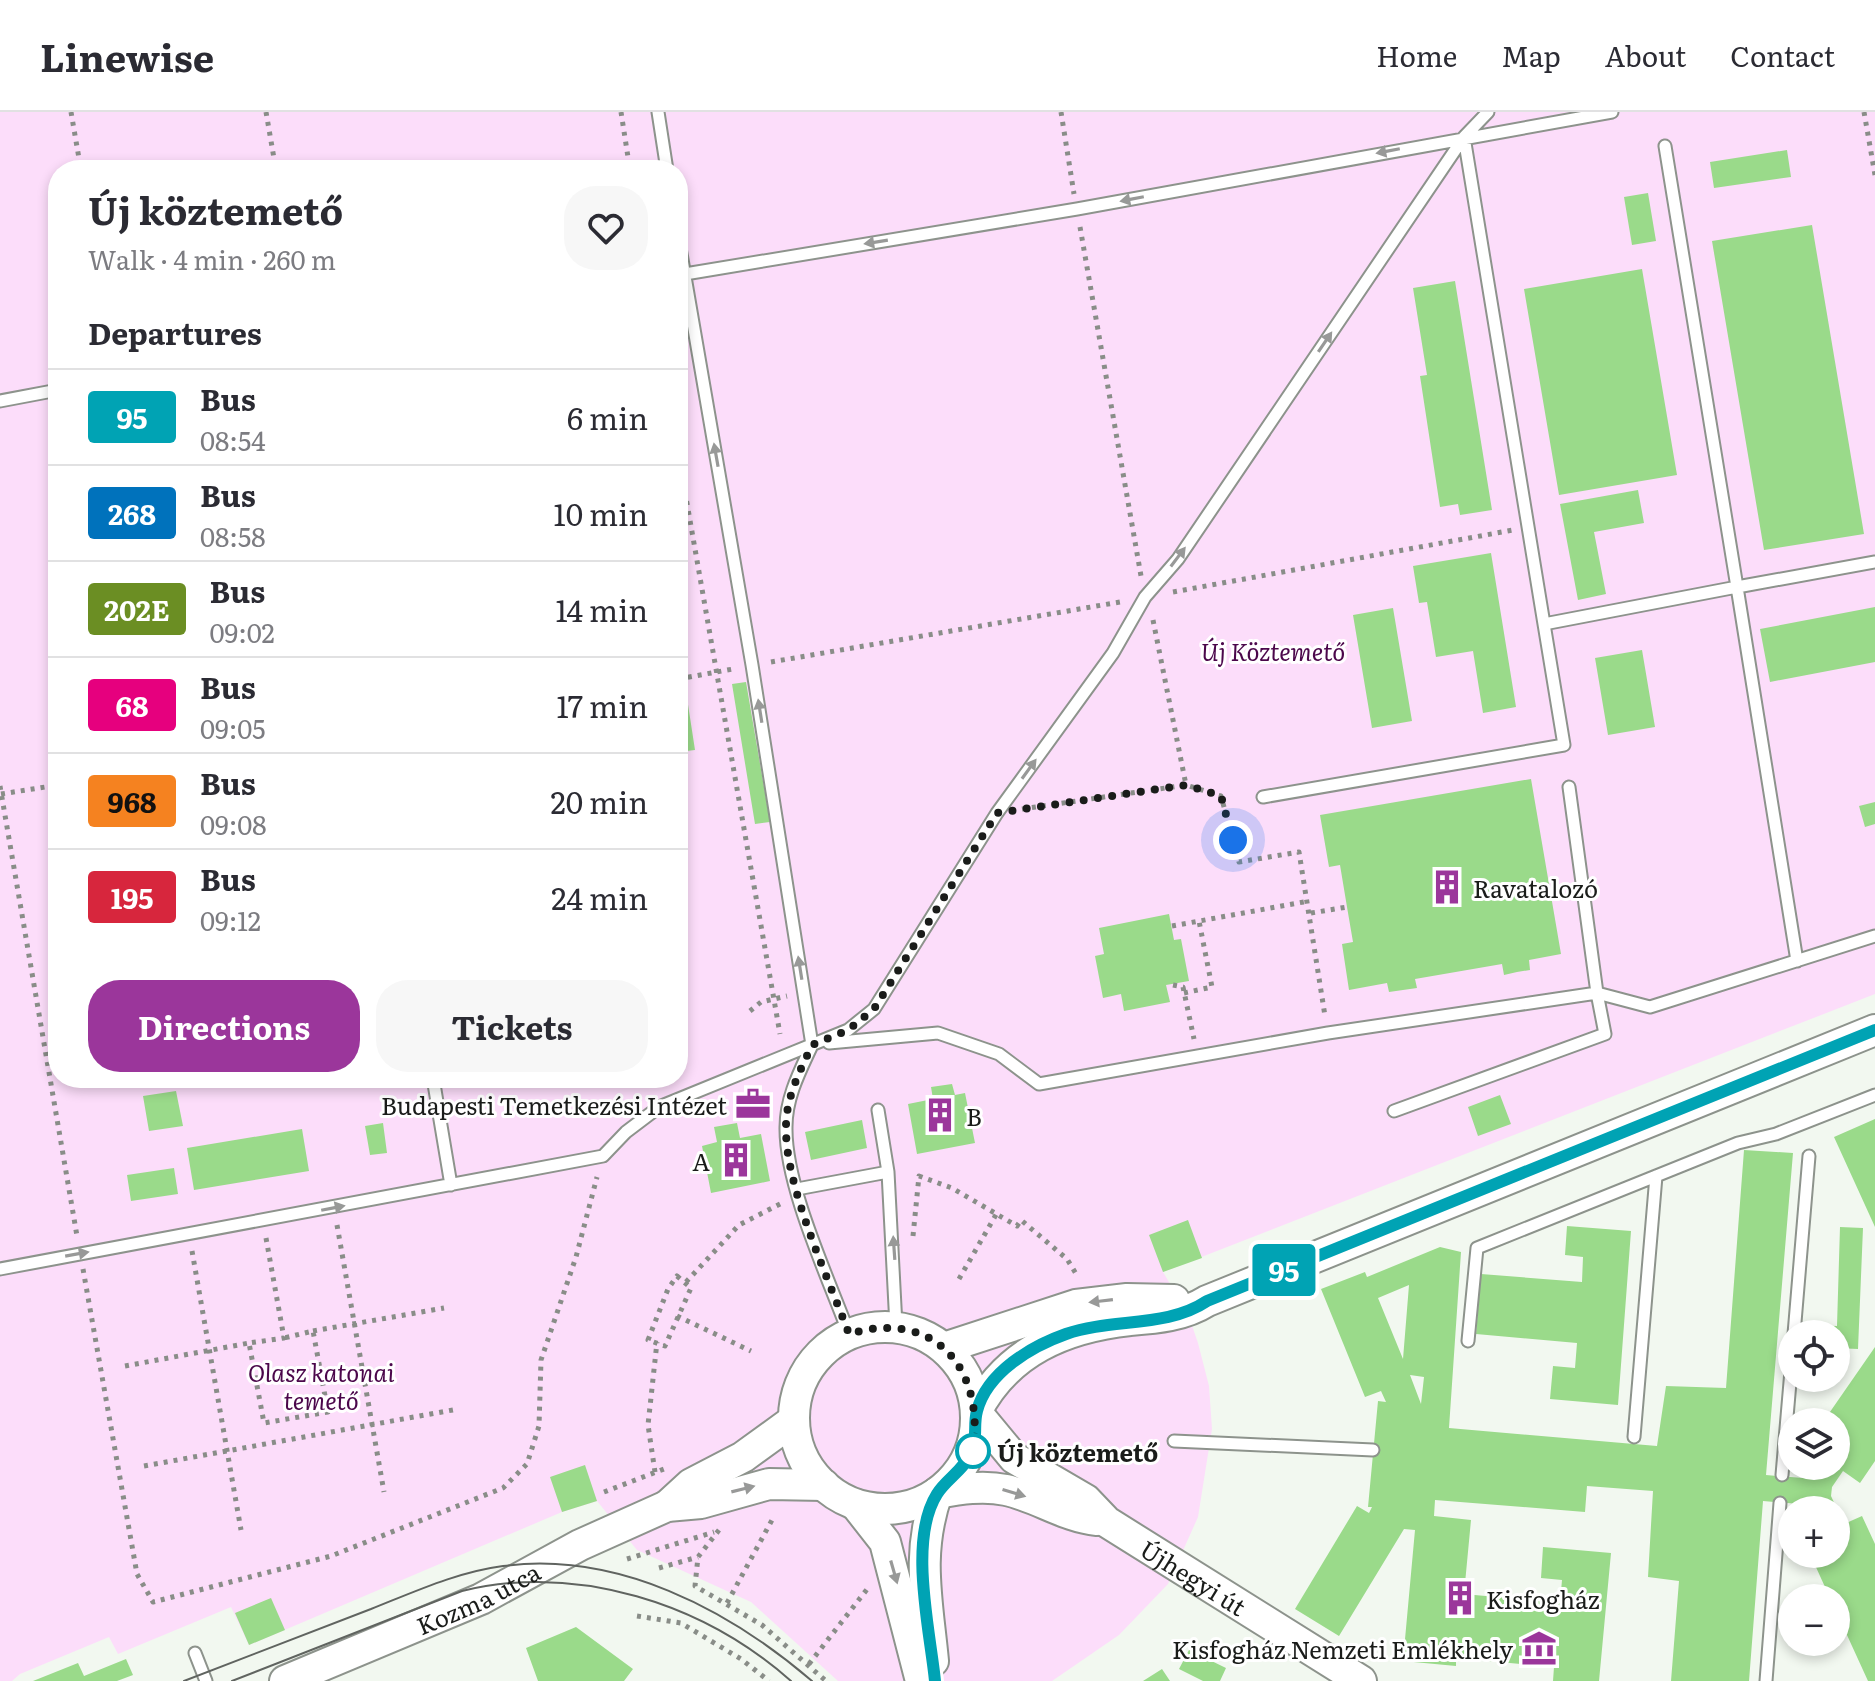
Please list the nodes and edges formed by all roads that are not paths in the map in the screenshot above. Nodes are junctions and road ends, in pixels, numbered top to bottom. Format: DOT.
graph roads {
  1 [pos="658,112"];
  2 [pos="1488,112"];
  3 [pos="1612,112"];
  4 [pos="1464,137"];
  5 [pos="1665,146"];
  6 [pos="665,160"];
  7 [pos="688,273"];
  8 [pos="688,313"];
  9 [pos="48,392"];
  10 [pos="0,401"];
  11 [pos="1875,562"];
  12 [pos="1737,587"];
  13 [pos="1544,624"];
  14 [pos="1569,787"];
  15 [pos="1263,797"];
  16 [pos="1875,936"];
  17 [pos="1797,961"];
  18 [pos="1597,993"];
  19 [pos="1875,1030"];
  20 [pos="812,1045"];
  21 [pos="435,1088"];
  22 [pos="1875,1095"];
  23 [pos="878,1110"];
  24 [pos="1394,1111"];
  25 [pos="1809,1156"];
  26 [pos="888,1172"];
  27 [pos="1656,1176"];
  28 [pos="451,1185"];
  29 [pos="797,1189"];
  30 [pos="0,1269"];
  31 [pos="1207,1301"];
  32 [pos="1795,1320"];
  33 [pos="896,1326"];
  34 [pos="849,1334"];
  35 [pos="1468,1341"];
  36 [pos="944,1348"];
  37 [pos="976,1412"];
  38 [pos="794,1420"];
  39 [pos="1634,1437"];
  40 [pos="1174,1441"];
  41 [pos="1373,1450"];
  42 [pos="824,1485"];
  43 [pos="937,1493"];
  44 [pos="856,1505"];
  45 [pos="667,1506"];
  46 [pos="1107,1522"];
  47 [pos="1778,1528"];
  48 [pos="195,1653"];
  49 [pos="206,1681"];
  50 [pos="285,1681"];
  51 [pos="921,1681"];
  52 [pos="935,1681"];
  53 [pos="1361,1681"];
  54 [pos="1766,1681"];
  1 -- 6 [label="lane"];
  2 -- 4 [label="lane"];
  3 -- 4 [label="lane"];
  4 -- 7 [label="lane, one-way"];
  4 -- 13 [label="lane"];
  20 -- 4 [label="lane, one-way"];
  5 -- 12 [label="lane"];
  20 -- 8 [label="lane, one-way"];
  9 -- 10 [label="lane"];
  11 -- 12 [label="lane"];
  12 -- 13 [label="lane"];
  12 -- 17 [label="lane"];
  13 -- 15 [label="lane"];
  14 -- 18 [label="lane"];
  16 -- 17 [label="lane"];
  17 -- 18 [label="lane"];
  18 -- 20 [label="lane"];
  18 -- 24 [label="lane"];
  19 -- 31 [label="street"];
  20 -- 28 [label="lane"];
  20 -- 29 [label="lane"];
  21 -- 28 [label="lane"];
  22 -- 27 [label="lane"];
  23 -- 26 [label="lane"];
  25 -- 32 [label="lane"];
  26 -- 29 [label="lane"];
  33 -- 26 [label="lane, one-way"];
  27 -- 35 [label="lane"];
  27 -- 39 [label="lane"];
  30 -- 28 [label="lane, one-way"];
  29 -- 34 [label="lane"];
  31 -- 36 [label="street, one-way"];
  31 -- 37 [label="street"];
  33 -- 34 [label="street"];
  33 -- 36 [label="street"];
  34 -- 38 [label="street"];
  36 -- 37 [label="street"];
  37 -- 43 [label="street"];
  37 -- 46 [label="street, Újhegyi út"];
  38 -- 42 [label="street"];
  38 -- 45 [label="street, Kozma utca"];
  40 -- 41 [label="lane"];
  42 -- 44 [label="street"];
  45 -- 42 [label="street, Kozma utca, one-way"];
  43 -- 44 [label="street"];
  43 -- 46 [label="street, Újhegyi út, one-way"];
  43 -- 52 [label="street"];
  44 -- 51 [label="street, one-way"];
  45 -- 50 [label="street, Kozma utca"];
  46 -- 53 [label="street, Újhegyi út"];
  47 -- 54 [label="lane"];
  48 -- 49 [label="lane"];
}
